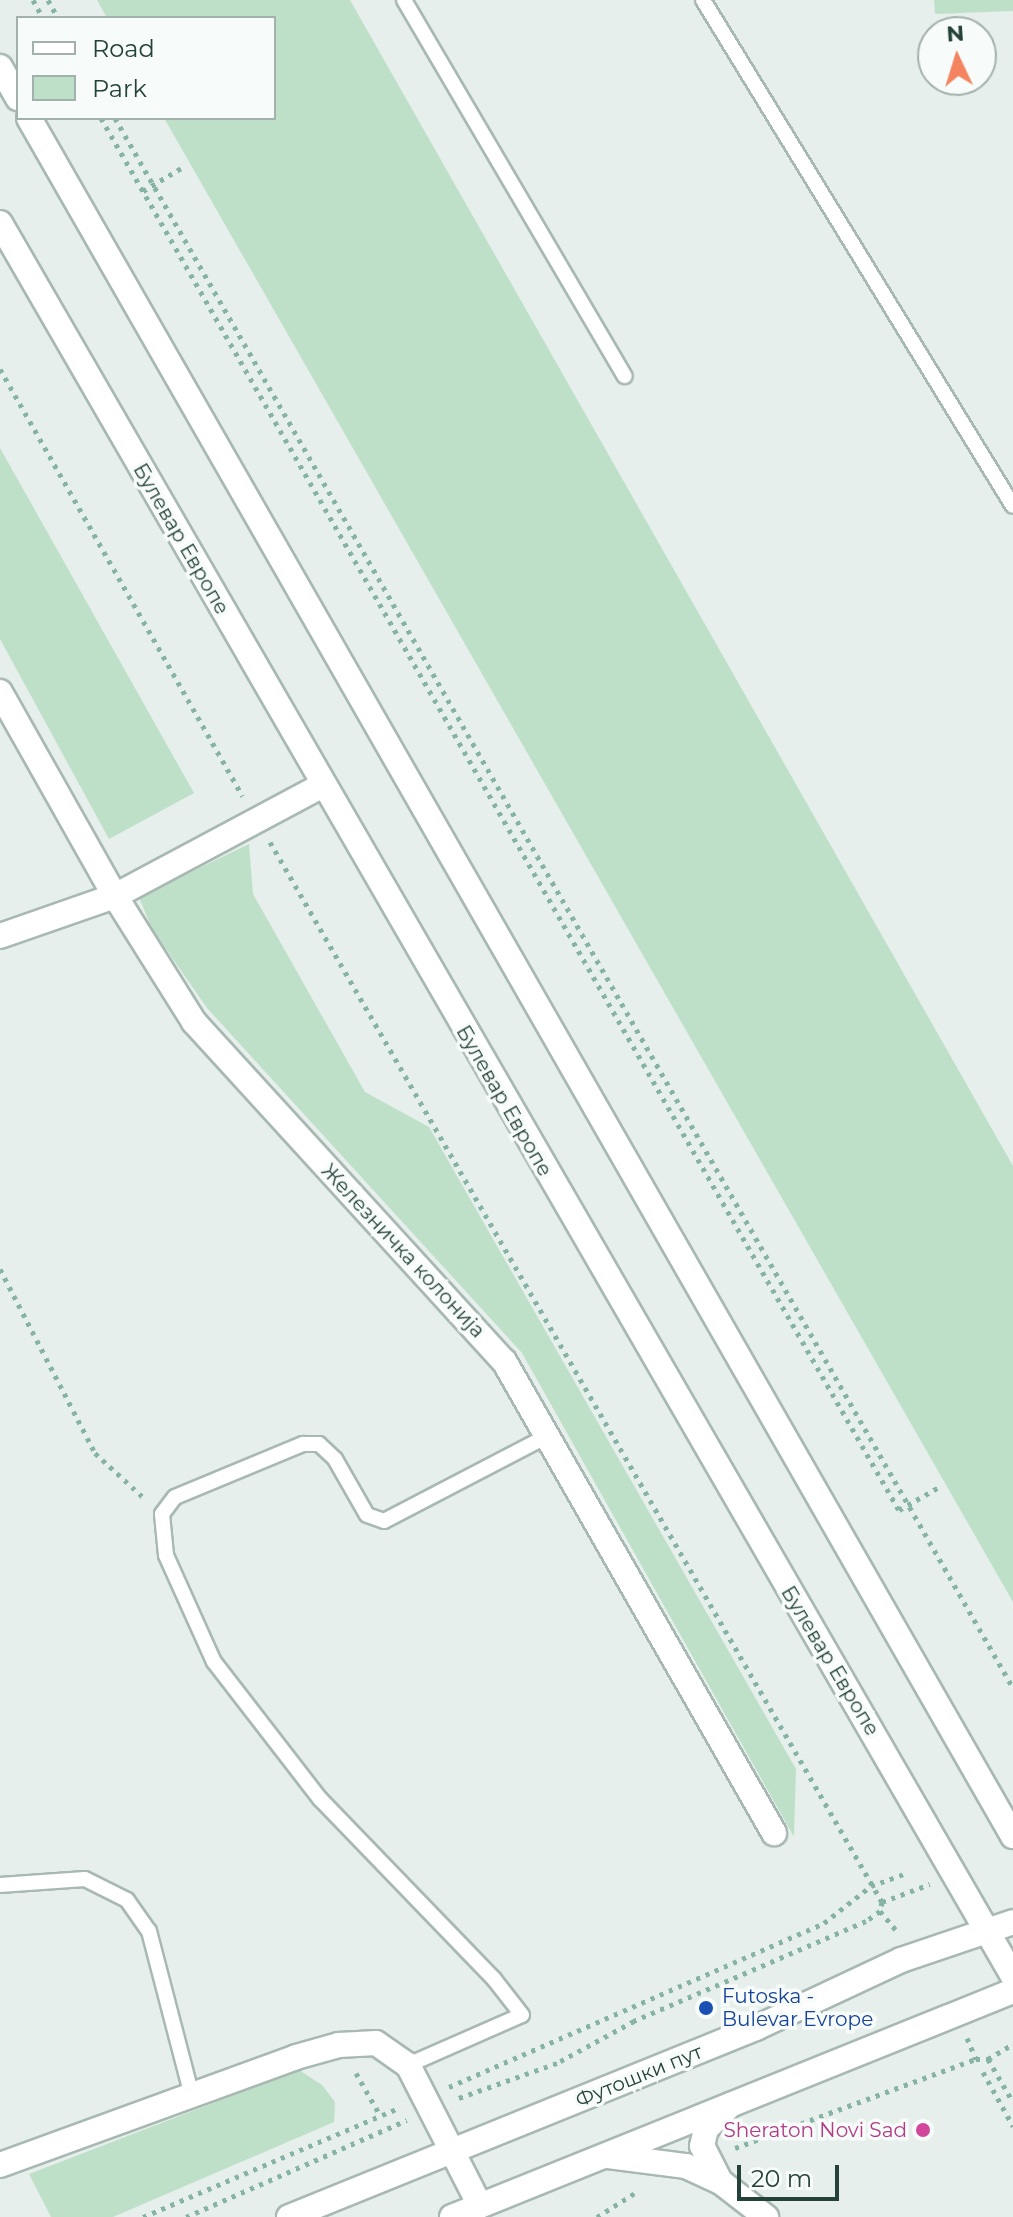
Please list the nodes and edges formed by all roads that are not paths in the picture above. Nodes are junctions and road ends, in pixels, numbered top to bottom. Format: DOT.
graph roads {
  1 [pos="404,0"];
  2 [pos="703,0"];
  3 [pos="0,67"];
  4 [pos="16,95"];
  5 [pos="30,120"];
  6 [pos="0,223"];
  7 [pos="625,376"];
  8 [pos="1013,506"];
  9 [pos="0,692"];
  10 [pos="321,786"];
  11 [pos="115,896"];
  12 [pos="0,936"];
  13 [pos="547,1436"];
  14 [pos="774,1833"];
  15 [pos="1013,1836"];
  16 [pos="0,1885"];
  17 [pos="1013,1922"];
  18 [pos="988,1930"];
  19 [pos="1013,1976"];
  20 [pos="1013,1991"];
  21 [pos="408,2065"];
  22 [pos="192,2096"];
  23 [pos="730,2105"];
  24 [pos="449,2152"];
  25 [pos="608,2156"];
  26 [pos="0,2165"];
  27 [pos="722,2183"];
  28 [pos="480,2206"];
  29 [pos="289,2217"];
  30 [pos="452,2217"];
  31 [pos="766,2217"];
  1 -- 7 [label="lane"];
  2 -- 8 [label="lane"];
  3 -- 4 [label="main road"];
  5 -- 15 [label="main road"];
  6 -- 10 [label="main road, Булевар Европе"];
  9 -- 11 [label="main road, Железничка колонија"];
  10 -- 11 [label="main road"];
  10 -- 18 [label="main road, Булевар Европе"];
  11 -- 12 [label="main road"];
  11 -- 13 [label="main road, Железничка колонија"];
  13 -- 14 [label="main road, Железничка колонија"];
  13 -- 21 [label="lane"];
  16 -- 22 [label="lane"];
  17 -- 18 [label="main road, Футошки пут"];
  18 -- 19 [label="main road, Булевар Европе"];
  18 -- 24 [label="main road, Футошки пут"];
  20 -- 23 [label="main road"];
  21 -- 22 [label="main road"];
  21 -- 24 [label="main road"];
  22 -- 26 [label="main road"];
  23 -- 25 [label="main road"];
  23 -- 27 [label="main road"];
  24 -- 28 [label="main road"];
  24 -- 29 [label="main road, Футошки пут"];
  25 -- 27 [label="main road"];
  25 -- 28 [label="main road"];
  27 -- 31 [label="main road"];
  28 -- 30 [label="main road"];
}
